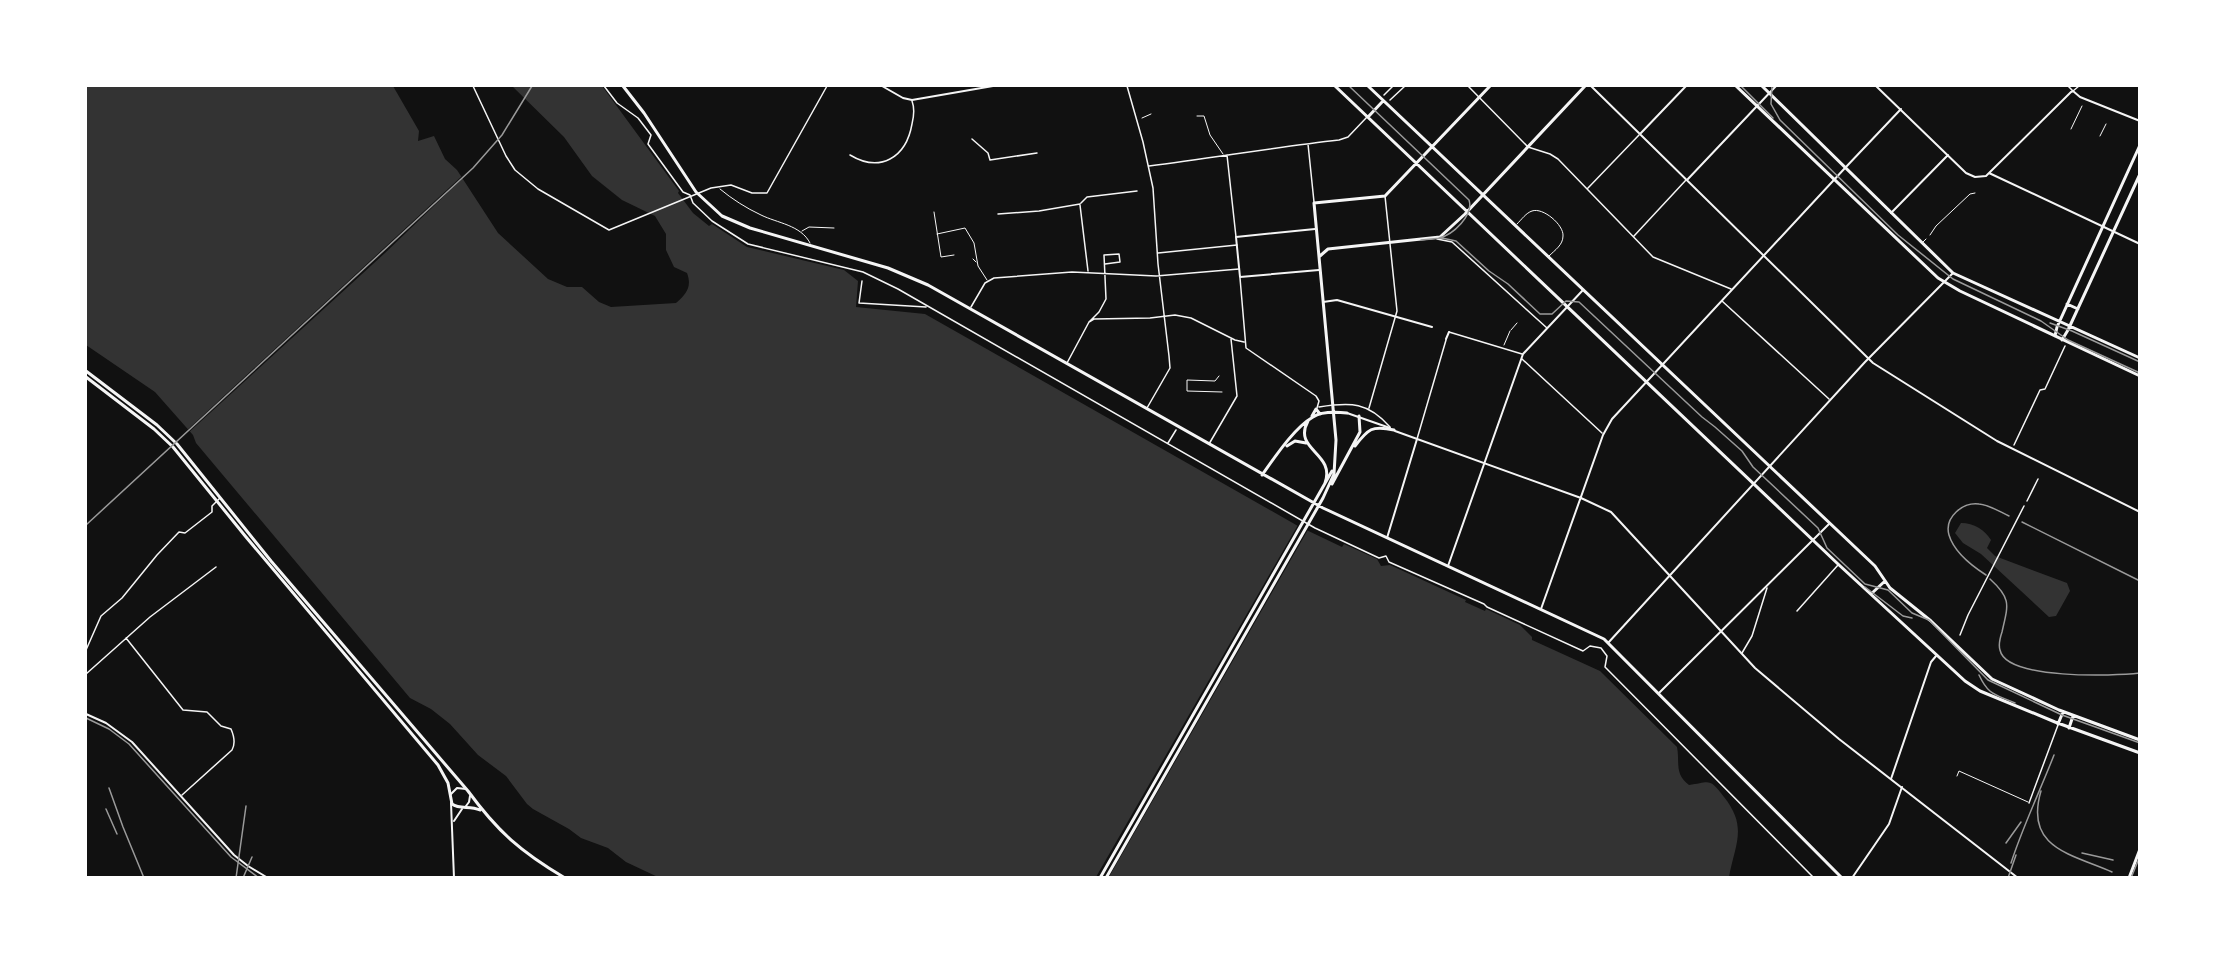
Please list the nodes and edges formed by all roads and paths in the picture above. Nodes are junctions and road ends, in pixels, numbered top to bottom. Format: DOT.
graph roads {
  1 [pos="472,86"];
  2 [pos="604,86"];
  3 [pos="622,86"];
  4 [pos="827,86"];
  5 [pos="882,86"];
  6 [pos="993,86"];
  7 [pos="1127,86"];
  8 [pos="1335,86"];
  9 [pos="1368,86"];
  10 [pos="1393,86"];
  11 [pos="1405,86"];
  12 [pos="1468,86"];
  13 [pos="1490,86"];
  14 [pos="1586,86"];
  15 [pos="1591,86"];
  16 [pos="1686,86"];
  17 [pos="1736,86"];
  18 [pos="1762,86"];
  19 [pos="1776,86"];
  20 [pos="1876,86"];
  21 [pos="2068,86"];
  22 [pos="2079,86"];
  23 [pos="2073,91"];
  24 [pos="1769,93"];
  25 [pos="1384,95"];
  26 [pos="1480,97"];
  27 [pos="912,100"];
  28 [pos="1390,100"];
  29 [pos="1383,101"];
  30 [pos="1757,106"];
  31 [pos="2082,106"];
  32 [pos="1901,109"];
  33 [pos="1151,114"];
  34 [pos="1197,116"];
  35 [pos="1368,117"];
  36 [pos="1142,118"];
  37 [pos="2139,121"];
  38 [pos="2106,124"];
  39 [pos="2071,129"];
  40 [pos="1640,134"];
  41 [pos="2100,136"];
  42 [pos="972,139"];
  43 [pos="1308,144"];
  44 [pos="2139,145"];
  45 [pos="1528,147"];
  46 [pos="1431,148"];
  47 [pos="1036,153"];
  48 [pos="1222,154"];
  49 [pos="850,155"];
  50 [pos="1227,155"];
  51 [pos="1948,155"];
  52 [pos="1417,163"];
  53 [pos="1149,166"];
  54 [pos="1845,168"];
  55 [pos="1988,174"];
  56 [pos="2139,174"];
  57 [pos="1834,179"];
  58 [pos="1687,180"];
  59 [pos="718,187"];
  60 [pos="1587,189"];
  61 [pos="1137,191"];
  62 [pos="1975,193"];
  63 [pos="1385,195"];
  64 [pos="1482,195"];
  65 [pos="1314,203"];
  66 [pos="1080,204"];
  67 [pos="1467,211"];
  68 [pos="934,212"];
  69 [pos="1891,213"];
  70 [pos="998,214"];
  71 [pos="1515,226"];
  72 [pos="2102,227"];
  73 [pos="834,228"];
  74 [pos="1316,229"];
  75 [pos="2113,232"];
  76 [pos="801,233"];
  77 [pos="937,234"];
  78 [pos="1930,235"];
  79 [pos="1236,237"];
  80 [pos="1633,237"];
  81 [pos="1317,239"];
  82 [pos="1436,239"];
  83 [pos="1926,239"];
  84 [pos="1390,243"];
  85 [pos="1922,244"];
  86 [pos="2139,244"];
  87 [pos="810,245"];
  88 [pos="1237,245"];
  89 [pos="1328,249"];
  90 [pos="1158,253"];
  91 [pos="954,255"];
  92 [pos="1763,255"];
  93 [pos="1548,257"];
  94 [pos="973,259"];
  95 [pos="1318,260"];
  96 [pos="977,264"];
  97 [pos="1105,264"];
  98 [pos="1239,269"];
  99 [pos="1319,270"];
  100 [pos="1089,273"];
  101 [pos="1953,273"];
  102 [pos="1106,274"];
  103 [pos="1160,276"];
  104 [pos="1240,277"];
  105 [pos="987,280"];
  106 [pos="862,281"];
  107 [pos="1944,282"];
  108 [pos="1731,289"];
  109 [pos="1582,290"];
  110 [pos="1721,300"];
  111 [pos="1323,302"];
  112 [pos="2067,304"];
  113 [pos="1567,307"];
  114 [pos="930,308"];
  115 [pos="970,308"];
  116 [pos="2078,309"];
  117 [pos="1166,316"];
  118 [pos="1395,316"];
  119 [pos="1089,322"];
  120 [pos="1517,323"];
  121 [pos="2059,323"];
  122 [pos="1432,327"];
  123 [pos="2070,327"];
  124 [pos="1547,328"];
  125 [pos="1449,332"];
  126 [pos="2055,336"];
  127 [pos="1231,338"];
  128 [pos="1446,339"];
  129 [pos="2062,340"];
  130 [pos="1245,342"];
  131 [pos="1504,345"];
  132 [pos="2065,346"];
  133 [pos="1522,354"];
  134 [pos="2139,358"];
  135 [pos="1521,359"];
  136 [pos="1868,359"];
  137 [pos="1067,363"];
  138 [pos="1661,365"];
  139 [pos="86,371"];
  140 [pos="1218,376"];
  141 [pos="2139,376"];
  142 [pos="86,377"];
  143 [pos="1646,380"];
  144 [pos="1222,392"];
  145 [pos="1830,399"];
  146 [pos="1317,408"];
  147 [pos="1369,408"];
  148 [pos="1147,409"];
  149 [pos="1347,413"];
  150 [pos="1320,414"];
  151 [pos="1359,416"];
  152 [pos="1310,419"];
  153 [pos="1392,429"];
  154 [pos="1176,430"];
  155 [pos="1604,434"];
  156 [pos="1417,439"];
  157 [pos="1168,444"];
  158 [pos="1208,445"];
  159 [pos="2014,445"];
  160 [pos="1310,446"];
  161 [pos="1283,448"];
  162 [pos="1351,452"];
  163 [pos="1484,463"];
  164 [pos="1335,464"];
  165 [pos="1769,466"];
  166 [pos="1262,475"];
  167 [pos="2038,479"];
  168 [pos="1753,482"];
  169 [pos="1319,496"];
  170 [pos="1323,498"];
  171 [pos="1581,498"];
  172 [pos="219,499"];
  173 [pos="2027,501"];
  174 [pos="2024,506"];
  175 [pos="2139,512"];
  176 [pos="1829,524"];
  177 [pos="1386,538"];
  178 [pos="1813,539"];
  179 [pos="1838,564"];
  180 [pos="216,567"];
  181 [pos="1448,567"];
  182 [pos="1670,574"];
  183 [pos="1885,581"];
  184 [pos="1767,587"];
  185 [pos="1871,594"];
  186 [pos="1541,609"];
  187 [pos="1797,611"];
  188 [pos="1720,631"];
  189 [pos="1960,635"];
  190 [pos="126,638"];
  191 [pos="1608,643"];
  192 [pos="86,650"];
  193 [pos="1741,654"];
  194 [pos="1936,656"];
  195 [pos="86,668"];
  196 [pos="86,673"];
  197 [pos="1659,693"];
  198 [pos="2063,712"];
  199 [pos="86,714"];
  200 [pos="2073,716"];
  201 [pos="2058,724"];
  202 [pos="2069,728"];
  203 [pos="2139,740"];
  204 [pos="2139,753"];
  205 [pos="1957,776"];
  206 [pos="1891,779"];
  207 [pos="1902,788"];
  208 [pos="469,792"];
  209 [pos="181,795"];
  210 [pos="450,799"];
  211 [pos="2030,803"];
  212 [pos="465,807"];
  213 [pos="483,813"];
  214 [pos="452,827"];
  215 [pos="2139,849"];
  216 [pos="268,878"];
  217 [pos="454,878"];
  218 [pos="565,878"];
  219 [pos="1100,878"];
  220 [pos="1106,878"];
  221 [pos="1814,878"];
  222 [pos="1842,878"];
  223 [pos="1852,878"];
  224 [pos="2019,878"];
  225 [pos="2129,878"];
  1 -- 59 [label="street"];
  2 -- 114 [label="street"];
  3 -- 87 [label="main road"];
  4 -- 59 [label="street"];
  5 -- 27 [label="main road"];
  6 -- 27 [label="main road"];
  7 -- 53 [label="street"];
  8 -- 35 [label="main road"];
  9 -- 29 [label="main road"];
  10 -- 25 [label="street"];
  11 -- 28 [label="street"];
  12 -- 26 [label="street"];
  13 -- 26 [label="main road"];
  14 -- 45 [label="main road"];
  15 -- 40 [label="main road"];
  16 -- 40 [label="main road"];
  17 -- 30 [label="main road"];
  18 -- 24 [label="main road"];
  19 -- 24 [label="main road"];
  20 -- 32 [label="main road"];
  21 -- 23 [label="street"];
  22 -- 23 [label="street"];
  23 -- 37 [label="main road"];
  23 -- 55 [label="main road"];
  24 -- 30 [label="main road"];
  24 -- 54 [label="main road"];
  26 -- 45 [label="street"];
  26 -- 46 [label="main road"];
  27 -- 49 [label="street"];
  29 -- 35 [label="main road"];
  29 -- 46 [label="main road"];
  30 -- 57 [label="main road"];
  30 -- 58 [label="main road"];
  31 -- 39 [label="lane"];
  32 -- 51 [label="main road"];
  32 -- 54 [label="main road"];
  33 -- 36 [label="lane"];
  34 -- 48 [label="lane"];
  35 -- 43 [label="street"];
  35 -- 52 [label="main road"];
  38 -- 41 [label="lane"];
  40 -- 58 [label="main road"];
  40 -- 60 [label="street"];
  42 -- 47 [label="street"];
  43 -- 50 [label="street"];
  43 -- 65 [label="street"];
  44 -- 72 [label="main road"];
  45 -- 60 [label="street"];
  45 -- 64 [label="main road"];
  46 -- 52 [label="main road"];
  46 -- 64 [label="main road"];
  48 -- 50 [label="street"];
  48 -- 53 [label="street"];
  50 -- 79 [label="street"];
  51 -- 55 [label="main road"];
  51 -- 69 [label="main road"];
  52 -- 63 [label="main road"];
  52 -- 67 [label="main road"];
  53 -- 90 [label="street"];
  54 -- 57 [label="main road"];
  54 -- 69 [label="main road"];
  55 -- 72 [label="main road"];
  56 -- 75 [label="main road"];
  57 -- 92 [label="main road"];
  57 -- 107 [label="main road"];
  58 -- 80 [label="street"];
  58 -- 92 [label="main road"];
  59 -- 76 [label="lane"];
  60 -- 80 [label="street"];
  61 -- 66 [label="street"];
  62 -- 78 [label="lane"];
  63 -- 65 [label="main road"];
  63 -- 84 [label="street"];
  64 -- 67 [label="main road"];
  64 -- 71 [label="main road"];
  65 -- 74 [label="main road"];
  66 -- 70 [label="street"];
  66 -- 100 [label="street"];
  67 -- 82 [label="main road"];
  67 -- 113 [label="main road"];
  68 -- 77 [label="lane"];
  69 -- 85 [label="main road"];
  71 -- 93 [label="main road"];
  71 -- 93 [label="lane"];
  72 -- 75 [label="main road"];
  72 -- 112 [label="main road"];
  73 -- 76 [label="lane"];
  74 -- 79 [label="main road"];
  74 -- 81 [label="main road"];
  75 -- 86 [label="main road"];
  75 -- 116 [label="main road"];
  76 -- 87 [label="lane"];
  77 -- 91 [label="lane"];
  77 -- 96 [label="lane"];
  79 -- 88 [label="main road"];
  80 -- 108 [label="street"];
  81 -- 89 [label="main road"];
  81 -- 95 [label="main road"];
  82 -- 84 [label="main road"];
  82 -- 124 [label="street"];
  83 -- 85 [label="lane"];
  84 -- 89 [label="main road"];
  84 -- 118 [label="street"];
  85 -- 101 [label="main road"];
  87 -- 115 [label="main road"];
  88 -- 90 [label="street"];
  88 -- 98 [label="main road"];
  89 -- 95 [label="main road"];
  90 -- 103 [label="street"];
  92 -- 108 [label="main road"];
  92 -- 136 [label="main road"];
  93 -- 109 [label="main road"];
  94 -- 96 [label="lane"];
  95 -- 99 [label="main road"];
  96 -- 105 [label="lane"];
  97 -- 97 [label="street"];
  97 -- 102 [label="street"];
  98 -- 103 [label="street"];
  98 -- 104 [label="main road"];
  99 -- 104 [label="main road"];
  99 -- 111 [label="main road"];
  100 -- 102 [label="street"];
  100 -- 105 [label="street"];
  101 -- 107 [label="main road"];
  101 -- 121 [label="main road"];
  102 -- 103 [label="street"];
  102 -- 119 [label="street"];
  103 -- 117 [label="street"];
  104 -- 130 [label="street"];
  105 -- 115 [label="street"];
  106 -- 114 [label="street"];
  107 -- 126 [label="main road"];
  107 -- 136 [label="main road"];
  108 -- 110 [label="main road"];
  109 -- 113 [label="main road"];
  109 -- 138 [label="main road"];
  110 -- 138 [label="main road"];
  110 -- 145 [label="street"];
  111 -- 118 [label="main road"];
  111 -- 164 [label="main road"];
  112 -- 116 [label="main road"];
  112 -- 121 [label="main road"];
  113 -- 124 [label="main road"];
  113 -- 143 [label="main road"];
  114 -- 157 [label="street"];
  115 -- 137 [label="main road"];
  116 -- 123 [label="main road"];
  117 -- 119 [label="street"];
  117 -- 127 [label="street"];
  117 -- 148 [label="street"];
  118 -- 122 [label="main road"];
  118 -- 147 [label="street"];
  119 -- 137 [label="street"];
  120 -- 131 [label="lane"];
  121 -- 123 [label="main road"];
  121 -- 126 [label="main road"];
  123 -- 129 [label="main road"];
  123 -- 134 [label="main road"];
  124 -- 133 [label="main road"];
  125 -- 128 [label="main road"];
  125 -- 133 [label="street"];
  126 -- 129 [label="main road"];
  127 -- 130 [label="street"];
  127 -- 158 [label="street"];
  128 -- 156 [label="street"];
  129 -- 141 [label="main road"];
  130 -- 146 [label="street"];
  132 -- 159 [label="street"];
  133 -- 135 [label="main road"];
  135 -- 155 [label="street"];
  135 -- 163 [label="main road"];
  136 -- 145 [label="main road"];
  136 -- 175 [label="main road"];
  137 -- 148 [label="main road"];
  138 -- 143 [label="main road"];
  138 -- 165 [label="main road"];
  139 -- 172 [label="main road"];
  140 -- 144 [label="lane"];
  142 -- 172 [label="main road"];
  143 -- 155 [label="main road"];
  143 -- 168 [label="main road"];
  145 -- 165 [label="main road"];
  146 -- 147 [label="street"];
  146 -- 150 [label="main road"];
  146 -- 152 [label="main road"];
  147 -- 153 [label="street"];
  148 -- 158 [label="main road"];
  149 -- 150 [label="main road"];
  149 -- 151 [label="main road"];
  150 -- 152 [label="main road"];
  151 -- 153 [label="main road"];
  151 -- 162 [label="main road"];
  152 -- 160 [label="main road"];
  152 -- 161 [label="main road"];
  153 -- 156 [label="main road"];
  153 -- 162 [label="main road"];
  154 -- 157 [label="street"];
  155 -- 171 [label="main road"];
  156 -- 163 [label="main road"];
  156 -- 177 [label="main road"];
  157 -- 221 [label="street"];
  158 -- 166 [label="main road"];
  160 -- 161 [label="main road"];
  160 -- 169 [label="main road"];
  161 -- 166 [label="main road"];
  162 -- 170 [label="main road"];
  163 -- 171 [label="main road"];
  163 -- 181 [label="main road"];
  164 -- 169 [label="main road"];
  164 -- 170 [label="main road"];
  165 -- 168 [label="main road"];
  165 -- 176 [label="main road"];
  166 -- 177 [label="main road"];
  167 -- 173 [label="street"];
  168 -- 178 [label="main road"];
  168 -- 182 [label="main road"];
  169 -- 219 [label="main road"];
  170 -- 220 [label="main road"];
  171 -- 182 [label="main road"];
  171 -- 186 [label="main road"];
  172 -- 192 [label="street"];
  172 -- 208 [label="main road"];
  172 -- 210 [label="main road"];
  174 -- 189 [label="street"];
  176 -- 178 [label="main road"];
  176 -- 183 [label="main road"];
  177 -- 181 [label="main road"];
  178 -- 179 [label="main road"];
  178 -- 184 [label="main road"];
  179 -- 185 [label="main road"];
  179 -- 187 [label="street"];
  180 -- 190 [label="street"];
  181 -- 186 [label="main road"];
  182 -- 188 [label="main road"];
  182 -- 191 [label="main road"];
  183 -- 185 [label="main road"];
  183 -- 198 [label="main road"];
  184 -- 188 [label="main road"];
  184 -- 193 [label="street"];
  185 -- 194 [label="main road"];
  186 -- 191 [label="main road"];
  188 -- 193 [label="main road"];
  188 -- 197 [label="main road"];
  190 -- 196 [label="street"];
  190 -- 209 [label="street"];
  191 -- 197 [label="main road"];
  193 -- 206 [label="main road"];
  194 -- 201 [label="main road"];
  194 -- 206 [label="main road"];
  195 -- 196 [label="street"];
  197 -- 222 [label="main road"];
  198 -- 200 [label="main road"];
  198 -- 201 [label="main road"];
  199 -- 209 [label="main road"];
  200 -- 202 [label="main road"];
  200 -- 203 [label="main road"];
  201 -- 202 [label="main road"];
  201 -- 211 [label="street"];
  202 -- 204 [label="main road"];
  205 -- 211 [label="lane"];
  206 -- 207 [label="main road"];
  207 -- 223 [label="main road"];
  207 -- 224 [label="main road"];
  208 -- 210 [label="main road"];
  208 -- 212 [label="main road"];
  208 -- 213 [label="main road"];
  209 -- 216 [label="main road"];
  210 -- 212 [label="main road"];
  210 -- 214 [label="main road"];
  212 -- 213 [label="main road"];
  212 -- 214 [label="main road"];
  213 -- 218 [label="main road"];
  214 -- 217 [label="main road"];
  215 -- 225 [label="main road"];
}
